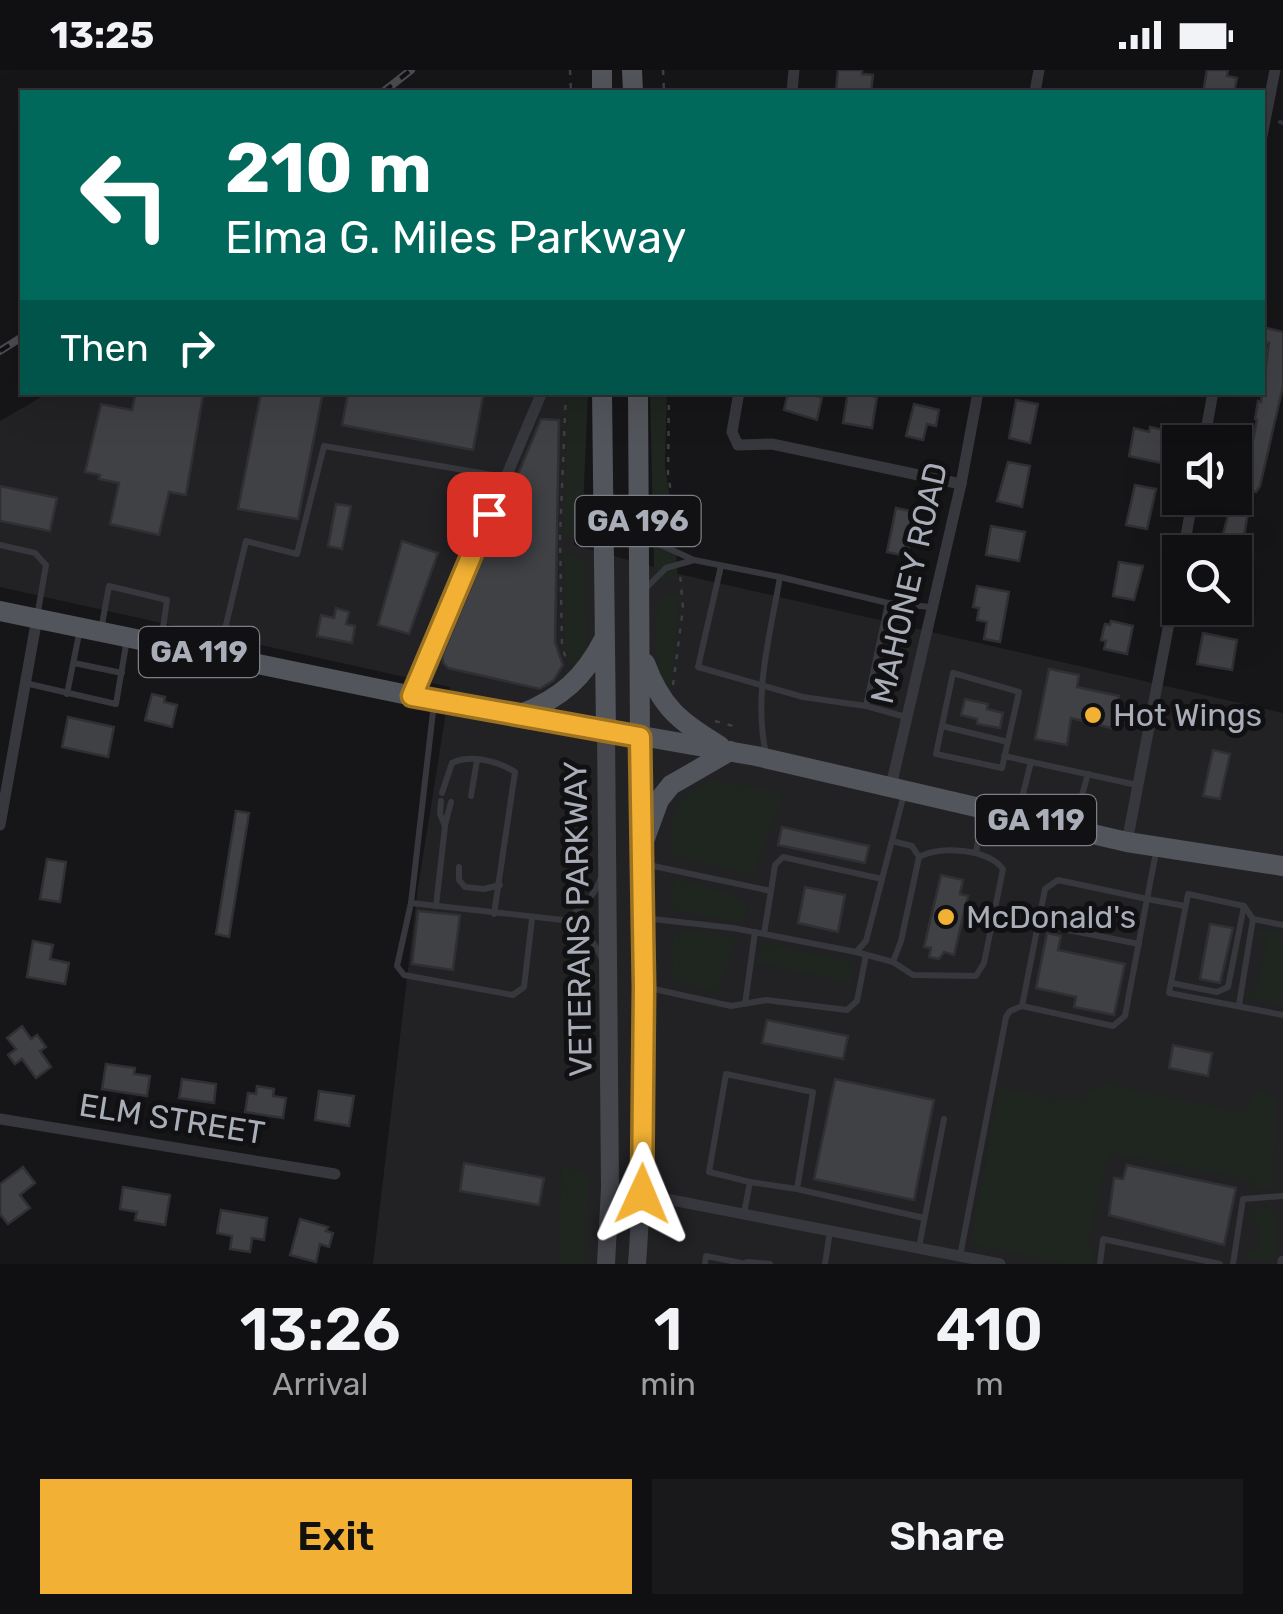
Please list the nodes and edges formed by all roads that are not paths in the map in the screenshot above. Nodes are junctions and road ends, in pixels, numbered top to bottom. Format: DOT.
graph roads {
  1 [pos="1275,70"];
  2 [pos="1265,121"];
  3 [pos="541,395"];
  4 [pos="602,395"];
  5 [pos="638,395"];
  6 [pos="738,395"];
  7 [pos="977,395"];
  8 [pos="1212,395"];
  9 [pos="1207,425"];
  10 [pos="504,477"];
  11 [pos="961,484"];
  12 [pos="638,534"];
  13 [pos="0,545"];
  14 [pos="694,560"];
  15 [pos="721,566"];
  16 [pos="780,576"];
  17 [pos="639,595"];
  18 [pos="888,603"];
  19 [pos="933,607"];
  20 [pos="0,610"];
  21 [pos="36,618"];
  22 [pos="1169,625"];
  23 [pos="90,630"];
  24 [pos="128,637"];
  25 [pos="605,637"];
  26 [pos="160,644"];
  27 [pos="640,649"];
  28 [pos="218,656"];
  29 [pos="74,663"];
  30 [pos="122,672"];
  31 [pos="25,683"];
  32 [pos="761,686"];
  33 [pos="68,694"];
  34 [pos="412,696"];
  35 [pos="434,700"];
  36 [pos="866,706"];
  37 [pos="518,715"];
  38 [pos="907,718"];
  39 [pos="942,726"];
  40 [pos="606,731"];
  41 [pos="640,737"];
  42 [pos="1008,742"];
  43 [pos="730,752"];
  44 [pos="1004,756"];
  45 [pos="767,758"];
  46 [pos="476,760"];
  47 [pos="1031,762"];
  48 [pos="1088,774"];
  49 [pos="446,784"];
  50 [pos="1138,786"];
  51 [pos="899,788"];
  52 [pos="471,796"];
  53 [pos="984,808"];
  54 [pos="1018,816"];
  55 [pos="0,825"];
  56 [pos="445,826"];
  57 [pos="1072,829"];
  58 [pos="892,841"];
  59 [pos="1127,842"];
  60 [pos="1157,846"];
  61 [pos="976,853"];
  62 [pos="640,857"];
  63 [pos="919,857"];
  64 [pos="606,863"];
  65 [pos="459,866"];
  66 [pos="1283,866"];
  67 [pos="882,878"];
  68 [pos="500,885"];
  69 [pos="771,892"];
  70 [pos="1147,899"];
  71 [pos="411,903"];
  72 [pos="436,906"];
  73 [pos="1185,906"];
  74 [pos="1244,906"];
  75 [pos="494,914"];
  76 [pos="643,918"];
  77 [pos="532,919"];
  78 [pos="1253,919"];
  79 [pos="562,920"];
  80 [pos="1038,924"];
  81 [pos="1283,925"];
  82 [pos="755,932"];
  83 [pos="764,934"];
  84 [pos="1139,944"];
  85 [pos="856,952"];
  86 [pos="866,955"];
  87 [pos="893,962"];
  88 [pos="607,970"];
  89 [pos="1170,983"];
  90 [pos="644,987"];
  91 [pos="744,1004"];
  92 [pos="1239,1005"];
  93 [pos="1022,1006"];
  94 [pos="1283,1015"];
  95 [pos="944,1119"];
  96 [pos="0,1120"];
  97 [pos="335,1174"];
  98 [pos="750,1182"];
  99 [pos="610,1188"];
  100 [pos="797,1189"];
  101 [pos="642,1194"];
  102 [pos="1283,1196"];
  103 [pos="744,1213"];
  104 [pos="924,1218"];
  105 [pos="830,1230"];
  106 [pos="918,1248"];
  107 [pos="960,1256"];
  108 [pos="746,1263"];
  109 [pos="606,1264"];
  110 [pos="637,1264"];
  111 [pos="705,1264"];
  112 [pos="770,1264"];
  113 [pos="826,1264"];
  114 [pos="1000,1264"];
  115 [pos="1100,1264"];
  116 [pos="1220,1264"];
  117 [pos="1233,1264"];
  1 -- 2 [label="street"];
  3 -- 10 [label="street"];
  4 -- 25 [label="main road, VETERANS PARKWAY / GA 196"];
  5 -- 12 [label="main road, VETERANS PARKWAY / GA 196"];
  6 -- 11 [label="street"];
  7 -- 11 [label="street, MAHONEY ROAD"];
  8 -- 9 [label="street"];
  10 -- 28 [label="lane"];
  10 -- 34 [label="street"];
  11 -- 19 [label="street, MAHONEY ROAD"];
  12 -- 14 [label="lane"];
  12 -- 17 [label="main road, VETERANS PARKWAY / GA 196"];
  13 -- 21 [label="lane"];
  14 -- 15 [label="lane"];
  14 -- 17 [label="lane"];
  15 -- 16 [label="lane"];
  15 -- 32 [label="lane"];
  16 -- 18 [label="lane"];
  16 -- 32 [label="lane"];
  17 -- 27 [label="main road, VETERANS PARKWAY / GA 196"];
  18 -- 19 [label="lane"];
  18 -- 36 [label="lane"];
  19 -- 38 [label="street, MAHONEY ROAD"];
  20 -- 21 [label="main road, GA 119"];
  21 -- 23 [label="main road, GA 119"];
  21 -- 31 [label="street"];
  22 -- 50 [label="street"];
  23 -- 24 [label="main road, GA 119"];
  23 -- 26 [label="lane"];
  23 -- 29 [label="lane"];
  24 -- 26 [label="main road, GA 119"];
  24 -- 30 [label="lane"];
  25 -- 37 [label="main road"];
  25 -- 40 [label="main road, VETERANS PARKWAY / GA 196"];
  26 -- 28 [label="main road, GA 119"];
  27 -- 41 [label="main road, VETERANS PARKWAY"];
  27 -- 43 [label="main road, GA 196"];
  28 -- 34 [label="main road, GA 119"];
  29 -- 30 [label="lane"];
  29 -- 33 [label="lane"];
  30 -- 33 [label="lane"];
  31 -- 33 [label="lane"];
  31 -- 55 [label="street"];
  32 -- 36 [label="lane"];
  32 -- 45 [label="lane"];
  34 -- 35 [label="main road, GA 119"];
  35 -- 37 [label="main road, GA 119"];
  35 -- 71 [label="lane"];
  36 -- 38 [label="lane"];
  37 -- 40 [label="main road, GA 119"];
  38 -- 51 [label="street, MAHONEY ROAD"];
  39 -- 42 [label="lane"];
  39 -- 42 [label="lane"];
  39 -- 44 [label="lane"];
  40 -- 41 [label="main road, GA 119"];
  40 -- 64 [label="main road, VETERANS PARKWAY"];
  41 -- 43 [label="main road, GA 119"];
  41 -- 62 [label="main road, VETERANS PARKWAY"];
  42 -- 44 [label="lane"];
  43 -- 45 [label="main road, GA 119"];
  43 -- 62 [label="main road"];
  44 -- 47 [label="lane"];
  45 -- 51 [label="main road, GA 119"];
  46 -- 49 [label="lane"];
  46 -- 52 [label="lane"];
  46 -- 68 [label="lane"];
  47 -- 48 [label="lane"];
  47 -- 54 [label="lane"];
  48 -- 50 [label="lane"];
  48 -- 57 [label="lane"];
  49 -- 56 [label="lane"];
  49 -- 56 [label="lane"];
  50 -- 59 [label="street"];
  51 -- 53 [label="main road, GA 119"];
  51 -- 58 [label="lane"];
  53 -- 54 [label="main road, GA 119"];
  53 -- 61 [label="lane"];
  54 -- 57 [label="main road, GA 119"];
  56 -- 72 [label="lane"];
  57 -- 59 [label="main road, GA 119"];
  58 -- 63 [label="lane"];
  58 -- 67 [label="lane"];
  59 -- 60 [label="main road, GA 119"];
  60 -- 66 [label="main road, GA 119"];
  60 -- 70 [label="lane"];
  61 -- 63 [label="lane"];
  61 -- 87 [label="lane"];
  62 -- 69 [label="lane"];
  62 -- 76 [label="main road, VETERANS PARKWAY"];
  63 -- 87 [label="lane"];
  64 -- 79 [label="lane"];
  64 -- 88 [label="main road, VETERANS PARKWAY"];
  65 -- 68 [label="lane"];
  67 -- 69 [label="lane"];
  67 -- 85 [label="lane"];
  68 -- 75 [label="lane"];
  69 -- 83 [label="lane"];
  70 -- 73 [label="lane"];
  70 -- 80 [label="lane"];
  70 -- 84 [label="lane"];
  71 -- 72 [label="lane"];
  71 -- 77 [label="lane"];
  72 -- 75 [label="lane"];
  73 -- 74 [label="lane"];
  73 -- 89 [label="lane"];
  74 -- 78 [label="lane"];
  74 -- 89 [label="lane"];
  75 -- 77 [label="lane"];
  76 -- 82 [label="lane"];
  76 -- 90 [label="main road, VETERANS PARKWAY"];
  77 -- 79 [label="lane"];
  78 -- 81 [label="lane"];
  78 -- 92 [label="lane"];
  79 -- 88 [label="lane"];
  80 -- 84 [label="lane"];
  80 -- 93 [label="lane"];
  82 -- 83 [label="lane"];
  82 -- 91 [label="lane"];
  83 -- 85 [label="lane"];
  84 -- 93 [label="lane"];
  85 -- 86 [label="lane"];
  86 -- 87 [label="lane"];
  86 -- 91 [label="lane"];
  88 -- 99 [label="main road, VETERANS PARKWAY"];
  89 -- 92 [label="lane"];
  90 -- 91 [label="lane"];
  90 -- 101 [label="main road, VETERANS PARKWAY"];
  92 -- 94 [label="lane"];
  93 -- 107 [label="lane"];
  95 -- 104 [label="lane"];
  96 -- 97 [label="street, ELM STREET"];
  98 -- 100 [label="lane"];
  98 -- 100 [label="lane"];
  98 -- 103 [label="lane"];
  99 -- 101 [label="street"];
  99 -- 109 [label="main road, VETERANS PARKWAY"];
  100 -- 104 [label="lane"];
  101 -- 103 [label="street"];
  101 -- 110 [label="main road, VETERANS PARKWAY"];
  102 -- 117 [label="lane"];
  103 -- 105 [label="street"];
  104 -- 106 [label="lane"];
  105 -- 106 [label="street"];
  105 -- 113 [label="lane"];
  106 -- 107 [label="street"];
  107 -- 114 [label="street"];
  108 -- 111 [label="lane"];
  108 -- 112 [label="lane"];
  115 -- 116 [label="lane"];
}
